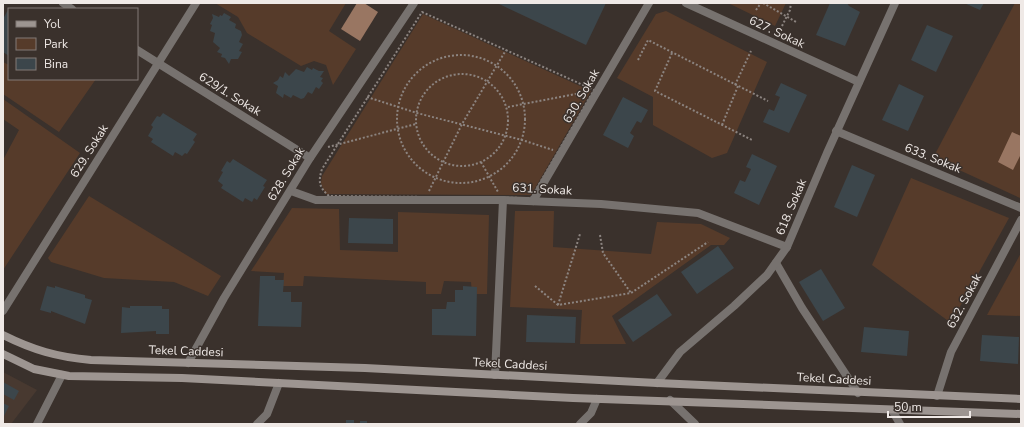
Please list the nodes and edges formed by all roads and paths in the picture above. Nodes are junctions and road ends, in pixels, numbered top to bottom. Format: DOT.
graph roads {
  1 [pos="196,3"];
  2 [pos="414,3"];
  3 [pos="649,3"];
  4 [pos="686,3"];
  5 [pos="762,3"];
  6 [pos="791,3"];
  7 [pos="895,3"];
  8 [pos="756,10"];
  9 [pos="787,15"];
  10 [pos="796,22"];
  11 [pos="782,26"];
  12 [pos="506,50"];
  13 [pos="138,51"];
  14 [pos="751,51"];
  15 [pos="672,53"];
  16 [pos="638,60"];
  17 [pos="158,63"];
  18 [pos="497,67"];
  19 [pos="488,82"];
  20 [pos="859,82"];
  21 [pos="737,85"];
  22 [pos="597,89"];
  23 [pos="367,97"];
  24 [pos="768,101"];
  25 [pos="523,103"];
  26 [pos="399,106"];
  27 [pos="507,107"];
  28 [pos="416,113"];
  29 [pos="416,124"];
  30 [pos="462,124"];
  31 [pos="722,125"];
  32 [pos="398,129"];
  33 [pos="836,131"];
  34 [pos="506,136"];
  35 [pos="522,140"];
  36 [pos="752,140"];
  37 [pos="337,146"];
  38 [pos="316,148"];
  39 [pos="558,152"];
  40 [pos="310,158"];
  41 [pos="442,161"];
  42 [pos="481,162"];
  43 [pos="435,177"];
  44 [pos="490,177"];
  45 [pos="291,191"];
  46 [pos="426,198"];
  47 [pos="502,198"];
  48 [pos="533,201"];
  49 [pos="1021,208"];
  50 [pos="1021,220"];
  51 [pos="580,234"];
  52 [pos="600,235"];
  53 [pos="708,242"];
  54 [pos="787,247"];
  55 [pos="776,263"];
  56 [pos="535,286"];
  57 [pos="631,293"];
  58 [pos="558,305"];
  59 [pos="3,311"];
  60 [pos="3,335"];
  61 [pos="3,354"];
  62 [pos="188,363"];
  63 [pos="62,375"];
  64 [pos="495,375"];
  65 [pos="279,383"];
  66 [pos="657,383"];
  67 [pos="858,393"];
  68 [pos="937,396"];
  69 [pos="597,399"];
  70 [pos="1021,399"];
  71 [pos="670,400"];
  72 [pos="892,410"];
  73 [pos="1021,414"];
  74 [pos="37,424"];
  75 [pos="257,424"];
  76 [pos="580,424"];
  77 [pos="695,424"];
  78 [pos="900,424"];
  1 -- 17 [label="street, 629. Sokak"];
  2 -- 38 [label="street, 628. Sokak"];
  3 -- 22 [label="street, 630. Sokak"];
  4 -- 20 [label="street, 627. Sokak"];
  5 -- 8 [label="path"];
  5 -- 9 [label="path"];
  6 -- 9 [label="path"];
  7 -- 20 [label="street, 618. Sokak"];
  9 -- 10 [label="path"];
  9 -- 11 [label="path"];
  12 -- 18 [label="path"];
  12 -- 22 [label="path"];
  12 -- 23 [label="path"];
  13 -- 17 [label="street, 629/1. Sokak"];
  14 -- 21 [label="path"];
  15 -- 16 [label="path"];
  15 -- 21 [label="path"];
  15 -- 31 [label="path"];
  17 -- 40 [label="street, 629/1. Sokak"];
  17 -- 59 [label="street, 629. Sokak"];
  18 -- 19 [label="path"];
  18 -- 25 [label="path"];
  18 -- 26 [label="path"];
  19 -- 27 [label="path"];
  19 -- 28 [label="path"];
  19 -- 30 [label="path"];
  20 -- 33 [label="street, 618. Sokak"];
  21 -- 24 [label="path"];
  21 -- 31 [label="path"];
  22 -- 25 [label="path"];
  22 -- 39 [label="path"];
  22 -- 48 [label="street, 630. Sokak"];
  23 -- 26 [label="path"];
  23 -- 37 [label="path"];
  25 -- 27 [label="path"];
  25 -- 35 [label="path"];
  26 -- 28 [label="path"];
  26 -- 32 [label="path"];
  27 -- 34 [label="path"];
  28 -- 29 [label="path"];
  28 -- 30 [label="path"];
  29 -- 32 [label="path"];
  29 -- 41 [label="path"];
  30 -- 34 [label="path"];
  30 -- 41 [label="path"];
  31 -- 36 [label="path"];
  32 -- 37 [label="path"];
  32 -- 43 [label="path"];
  33 -- 49 [label="street, 633. Sokak"];
  33 -- 54 [label="street, 618. Sokak"];
  34 -- 35 [label="path"];
  34 -- 42 [label="path"];
  35 -- 39 [label="path"];
  35 -- 44 [label="path"];
  37 -- 38 [label="path"];
  37 -- 46 [label="path"];
  38 -- 40 [label="street, 628. Sokak"];
  39 -- 47 [label="path"];
  40 -- 45 [label="street, 628. Sokak"];
  41 -- 42 [label="path"];
  41 -- 43 [label="path"];
  42 -- 44 [label="path"];
  43 -- 44 [label="path"];
  43 -- 46 [label="path"];
  44 -- 47 [label="path"];
  45 -- 46 [label="street, 631. Sokak"];
  45 -- 62 [label="street, 628. Sokak"];
  46 -- 47 [label="street, 631. Sokak"];
  46 -- 47 [label="path"];
  47 -- 48 [label="street, 631. Sokak"];
  47 -- 64 [label="street"];
  48 -- 54 [label="street, 631. Sokak"];
  50 -- 68 [label="street, 632. Sokak"];
  51 -- 58 [label="path"];
  52 -- 57 [label="path"];
  53 -- 57 [label="path"];
  54 -- 55 [label="street, 618. Sokak"];
  55 -- 66 [label="street, 618. Sokak"];
  55 -- 67 [label="street"];
  56 -- 58 [label="path"];
  57 -- 58 [label="path"];
  60 -- 62 [label="main road, Tekel Caddesi"];
  61 -- 63 [label="main road"];
  62 -- 64 [label="main road, Tekel Caddesi"];
  63 -- 65 [label="main road"];
  63 -- 74 [label="street"];
  64 -- 66 [label="main road, Tekel Caddesi"];
  65 -- 69 [label="main road"];
  65 -- 75 [label="street"];
  66 -- 67 [label="main road, Tekel Caddesi"];
  67 -- 68 [label="main road, Tekel Caddesi"];
  68 -- 70 [label="main road, Tekel Caddesi"];
  69 -- 71 [label="main road"];
  69 -- 76 [label="street"];
  71 -- 72 [label="main road"];
  71 -- 77 [label="street"];
  72 -- 73 [label="main road"];
  72 -- 78 [label="street"];
}
